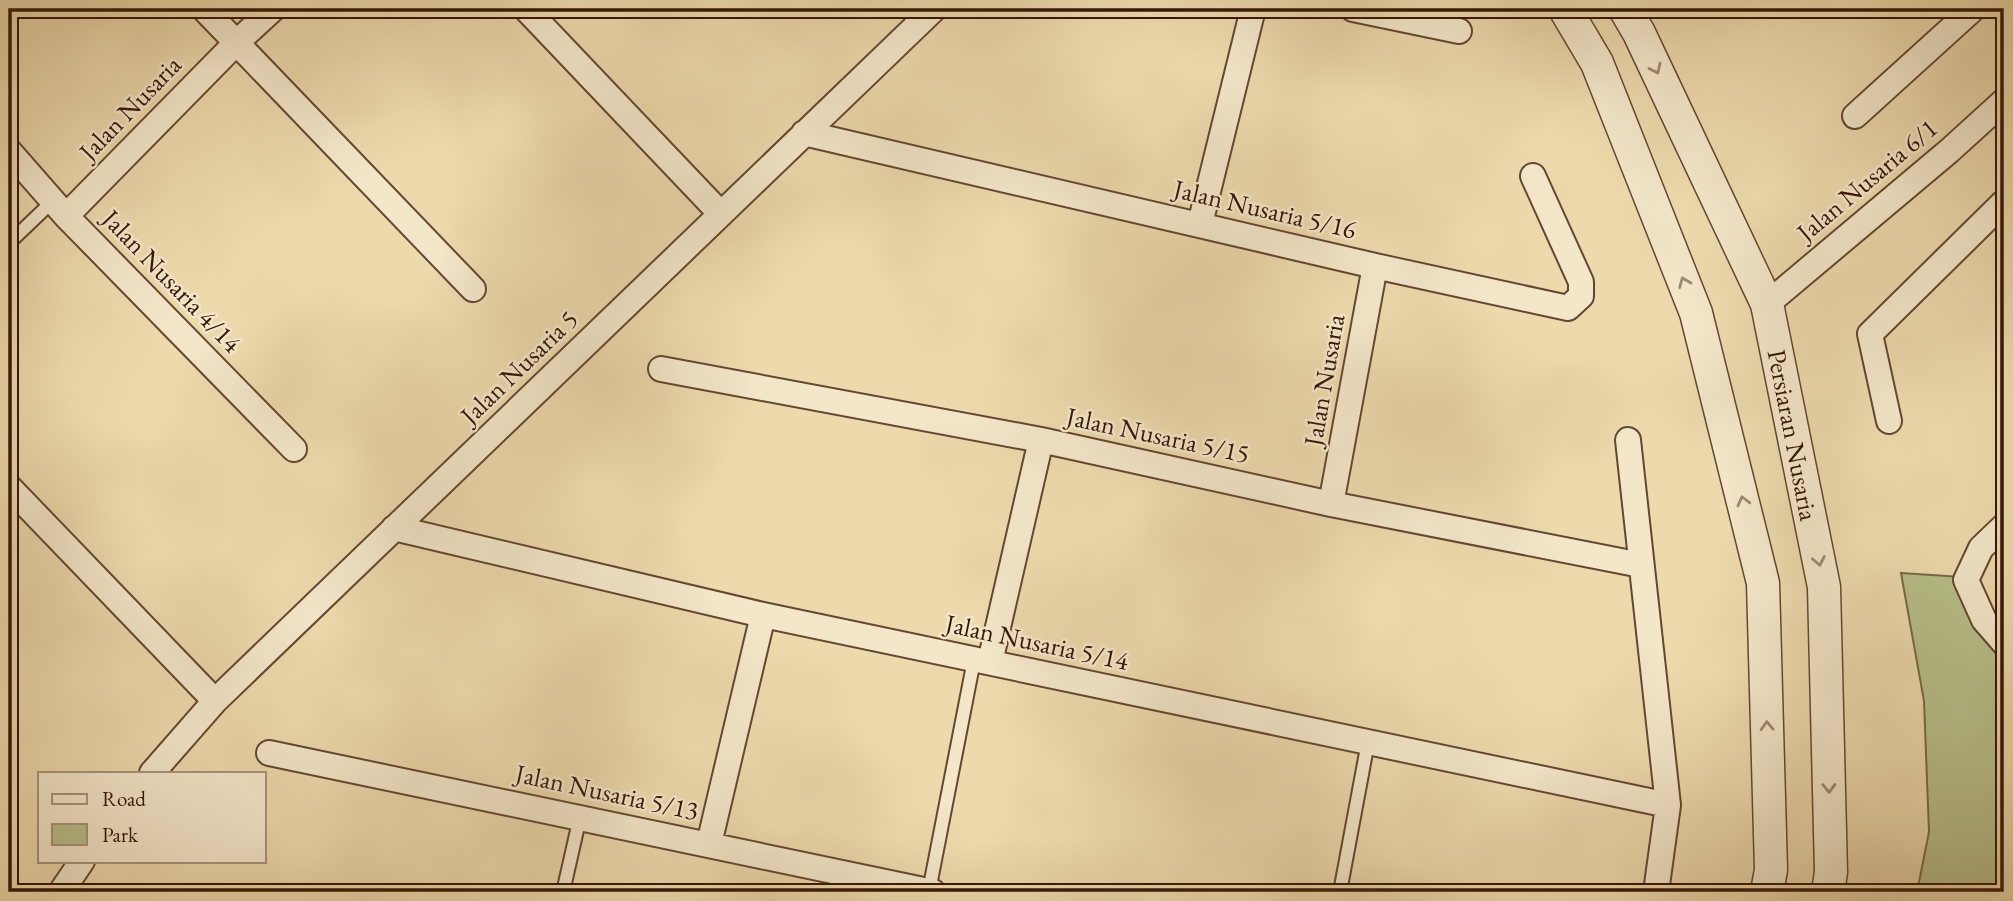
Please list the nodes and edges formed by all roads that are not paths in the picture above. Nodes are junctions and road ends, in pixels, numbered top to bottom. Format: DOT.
graph roads {
  1 [pos="204,9"];
  2 [pos="273,9"];
  3 [pos="526,9"];
  4 [pos="934,9"];
  5 [pos="1252,9"];
  6 [pos="1353,9"];
  7 [pos="1565,9"];
  8 [pos="1625,9"];
  9 [pos="1973,9"];
  10 [pos="1459,31"];
  11 [pos="237,42"];
  12 [pos="2004,101"];
  13 [pos="1856,116"];
  14 [pos="804,133"];
  15 [pos="9,151"];
  16 [pos="1533,176"];
  17 [pos="2004,202"];
  18 [pos="60,208"];
  19 [pos="721,214"];
  20 [pos="1200,224"];
  21 [pos="9,243"];
  22 [pos="1375,266"];
  23 [pos="472,289"];
  24 [pos="1767,304"];
  25 [pos="660,369"];
  26 [pos="1889,421"];
  27 [pos="1041,440"];
  28 [pos="1628,440"];
  29 [pos="295,449"];
  30 [pos="9,487"];
  31 [pos="1331,504"];
  32 [pos="2004,526"];
  33 [pos="394,528"];
  34 [pos="1641,565"];
  35 [pos="763,615"];
  36 [pos="2004,643"];
  37 [pos="982,661"];
  38 [pos="215,701"];
  39 [pos="1368,742"];
  40 [pos="269,753"];
  41 [pos="153,772"];
  42 [pos="1668,805"];
  43 [pos="580,817"];
  44 [pos="709,844"];
  45 [pos="81,862"];
  46 [pos="61,892"];
  47 [pos="563,892"];
  48 [pos="931,892"];
  49 [pos="1340,892"];
  50 [pos="1656,892"];
  51 [pos="1768,892"];
  52 [pos="1828,892"];
  1 -- 11 [label="street"];
  2 -- 11 [label="street, Jalan Nusaria"];
  3 -- 19 [label="street"];
  4 -- 14 [label="street, Jalan Nusaria 5"];
  5 -- 20 [label="street"];
  6 -- 10 [label="street"];
  51 -- 7 [label="street, one-way"];
  8 -- 24 [label="street, Persiaran Nusaria, one-way"];
  9 -- 13 [label="street"];
  11 -- 18 [label="street, Jalan Nusaria"];
  11 -- 23 [label="street"];
  12 -- 24 [label="street, Jalan Nusaria 6/1"];
  14 -- 19 [label="street, Jalan Nusaria 5"];
  14 -- 20 [label="street, Jalan Nusaria 5/16"];
  15 -- 18 [label="street, Jalan Nusaria 4/14"];
  16 -- 22 [label="street, Jalan Nusaria 5/16"];
  17 -- 26 [label="street"];
  18 -- 21 [label="lane"];
  18 -- 29 [label="street, Jalan Nusaria 4/14"];
  19 -- 33 [label="street, Jalan Nusaria 5"];
  20 -- 22 [label="street, Jalan Nusaria 5/16"];
  22 -- 31 [label="street, Jalan Nusaria"];
  24 -- 52 [label="street, Persiaran Nusaria, one-way"];
  25 -- 27 [label="street, Jalan Nusaria 5/15"];
  27 -- 31 [label="street, Jalan Nusaria 5/15"];
  27 -- 37 [label="street"];
  28 -- 34 [label="street"];
  30 -- 38 [label="street"];
  31 -- 34 [label="street, Jalan Nusaria 5/15"];
  32 -- 36 [label="street"];
  33 -- 35 [label="street, Jalan Nusaria 5/14"];
  33 -- 38 [label="street, Jalan Nusaria 5"];
  34 -- 42 [label="street"];
  35 -- 37 [label="street, Jalan Nusaria 5/14"];
  35 -- 44 [label="street"];
  37 -- 39 [label="street, Jalan Nusaria 5/14"];
  37 -- 48 [label="lane"];
  38 -- 41 [label="street, Jalan Nusaria 5"];
  39 -- 42 [label="street, Jalan Nusaria 5/14"];
  39 -- 49 [label="lane"];
  40 -- 43 [label="street, Jalan Nusaria 5/13"];
  42 -- 50 [label="street"];
  43 -- 44 [label="street, Jalan Nusaria 5/13"];
  43 -- 47 [label="lane"];
  44 -- 48 [label="street, Jalan Nusaria 5/13"];
  45 -- 46 [label="street"];
}
